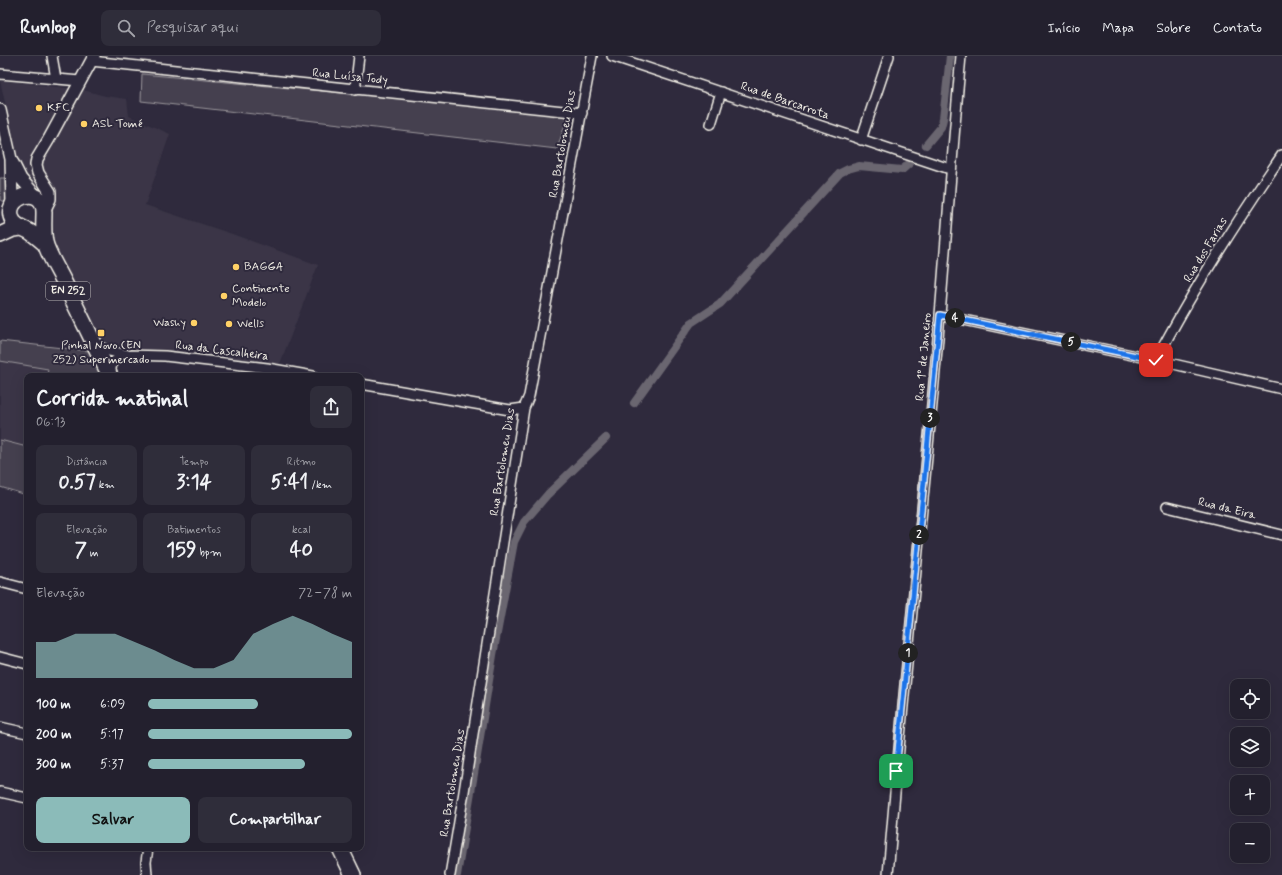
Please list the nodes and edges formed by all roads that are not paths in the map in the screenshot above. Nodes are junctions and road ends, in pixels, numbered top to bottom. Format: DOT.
graph roads {
  1 [pos="52,56"];
  2 [pos="359,56"];
  3 [pos="592,56"];
  4 [pos="612,56"];
  5 [pos="889,56"];
  6 [pos="961,56"];
  7 [pos="93,59"];
  8 [pos="0,74"];
  9 [pos="56,79"];
  10 [pos="80,81"];
  11 [pos="355,90"];
  12 [pos="721,92"];
  13 [pos="0,110"];
  14 [pos="582,113"];
  15 [pos="711,124"];
  16 [pos="861,140"];
  17 [pos="1282,155"];
  18 [pos="11,159"];
  19 [pos="950,169"];
  20 [pos="11,206"];
  21 [pos="42,209"];
  22 [pos="0,222"];
  23 [pos="23,228"];
  24 [pos="0,235"];
  25 [pos="45,244"];
  26 [pos="940,315"];
  27 [pos="91,338"];
  28 [pos="128,355"];
  29 [pos="1156,360"];
  30 [pos="108,373"];
  31 [pos="110,373"];
  32 [pos="296,373"];
  33 [pos="364,385"];
  34 [pos="1282,389"];
  35 [pos="524,408"];
  36 [pos="1167,507"];
  37 [pos="1282,535"];
  38 [pos="0,582"];
  39 [pos="24,588"];
  40 [pos="0,657"];
  41 [pos="24,663"];
  42 [pos="0,727"];
  43 [pos="24,732"];
  44 [pos="0,792"];
  45 [pos="24,797"];
  46 [pos="148,851"];
  47 [pos="341,851"];
  48 [pos="147,875"];
  49 [pos="353,875"];
  50 [pos="450,875"];
  51 [pos="888,875"];
  1 -- 9 [label="street"];
  2 -- 11 [label="street"];
  3 -- 14 [label="street, Rua Bartolomeu Dias"];
  4 -- 12 [label="street, Rua de Barcarrota"];
  5 -- 16 [label="street"];
  6 -- 19 [label="street, Rua 1º de Janeiro"];
  7 -- 10 [label="street"];
  7 -- 11 [label="street, Rua Luísa Tody"];
  8 -- 9 [label="street"];
  9 -- 10 [label="street"];
  10 -- 21 [label="street"];
  11 -- 14 [label="street, Rua Luísa Tody"];
  12 -- 15 [label="street"];
  12 -- 16 [label="street, Rua de Barcarrota"];
  13 -- 18 [label="street, EN 252"];
  14 -- 35 [label="street, Rua Bartolomeu Dias"];
  16 -- 19 [label="street, Rua de Barcarrota"];
  17 -- 29 [label="street, Rua dos Farias"];
  18 -- 20 [label="street, EN 252"];
  18 -- 21 [label="street, EN 252"];
  19 -- 26 [label="street, Rua 1º de Janeiro"];
  20 -- 21 [label="main road"];
  20 -- 22 [label="main road"];
  20 -- 23 [label="main road, EN 252"];
  21 -- 23 [label="main road"];
  21 -- 25 [label="main road, EN 252"];
  23 -- 24 [label="main road"];
  23 -- 25 [label="main road, EN 252"];
  25 -- 27 [label="main road, EN 252"];
  26 -- 29 [label="street"];
  26 -- 51 [label="street, Rua 1º de Janeiro"];
  27 -- 28 [label="street, Rua da Cascalheira"];
  27 -- 30 [label="main road, EN 252"];
  28 -- 31 [label="street"];
  28 -- 32 [label="street, Rua da Cascalheira"];
  29 -- 34 [label="street"];
  33 -- 35 [label="street"];
  35 -- 50 [label="street, Rua Bartolomeu Dias"];
  36 -- 37 [label="street, Rua da Eira"];
  38 -- 39 [label="street"];
  40 -- 41 [label="street"];
  42 -- 43 [label="street"];
  44 -- 45 [label="street"];
  46 -- 48 [label="street"];
  47 -- 49 [label="main road"];
}
